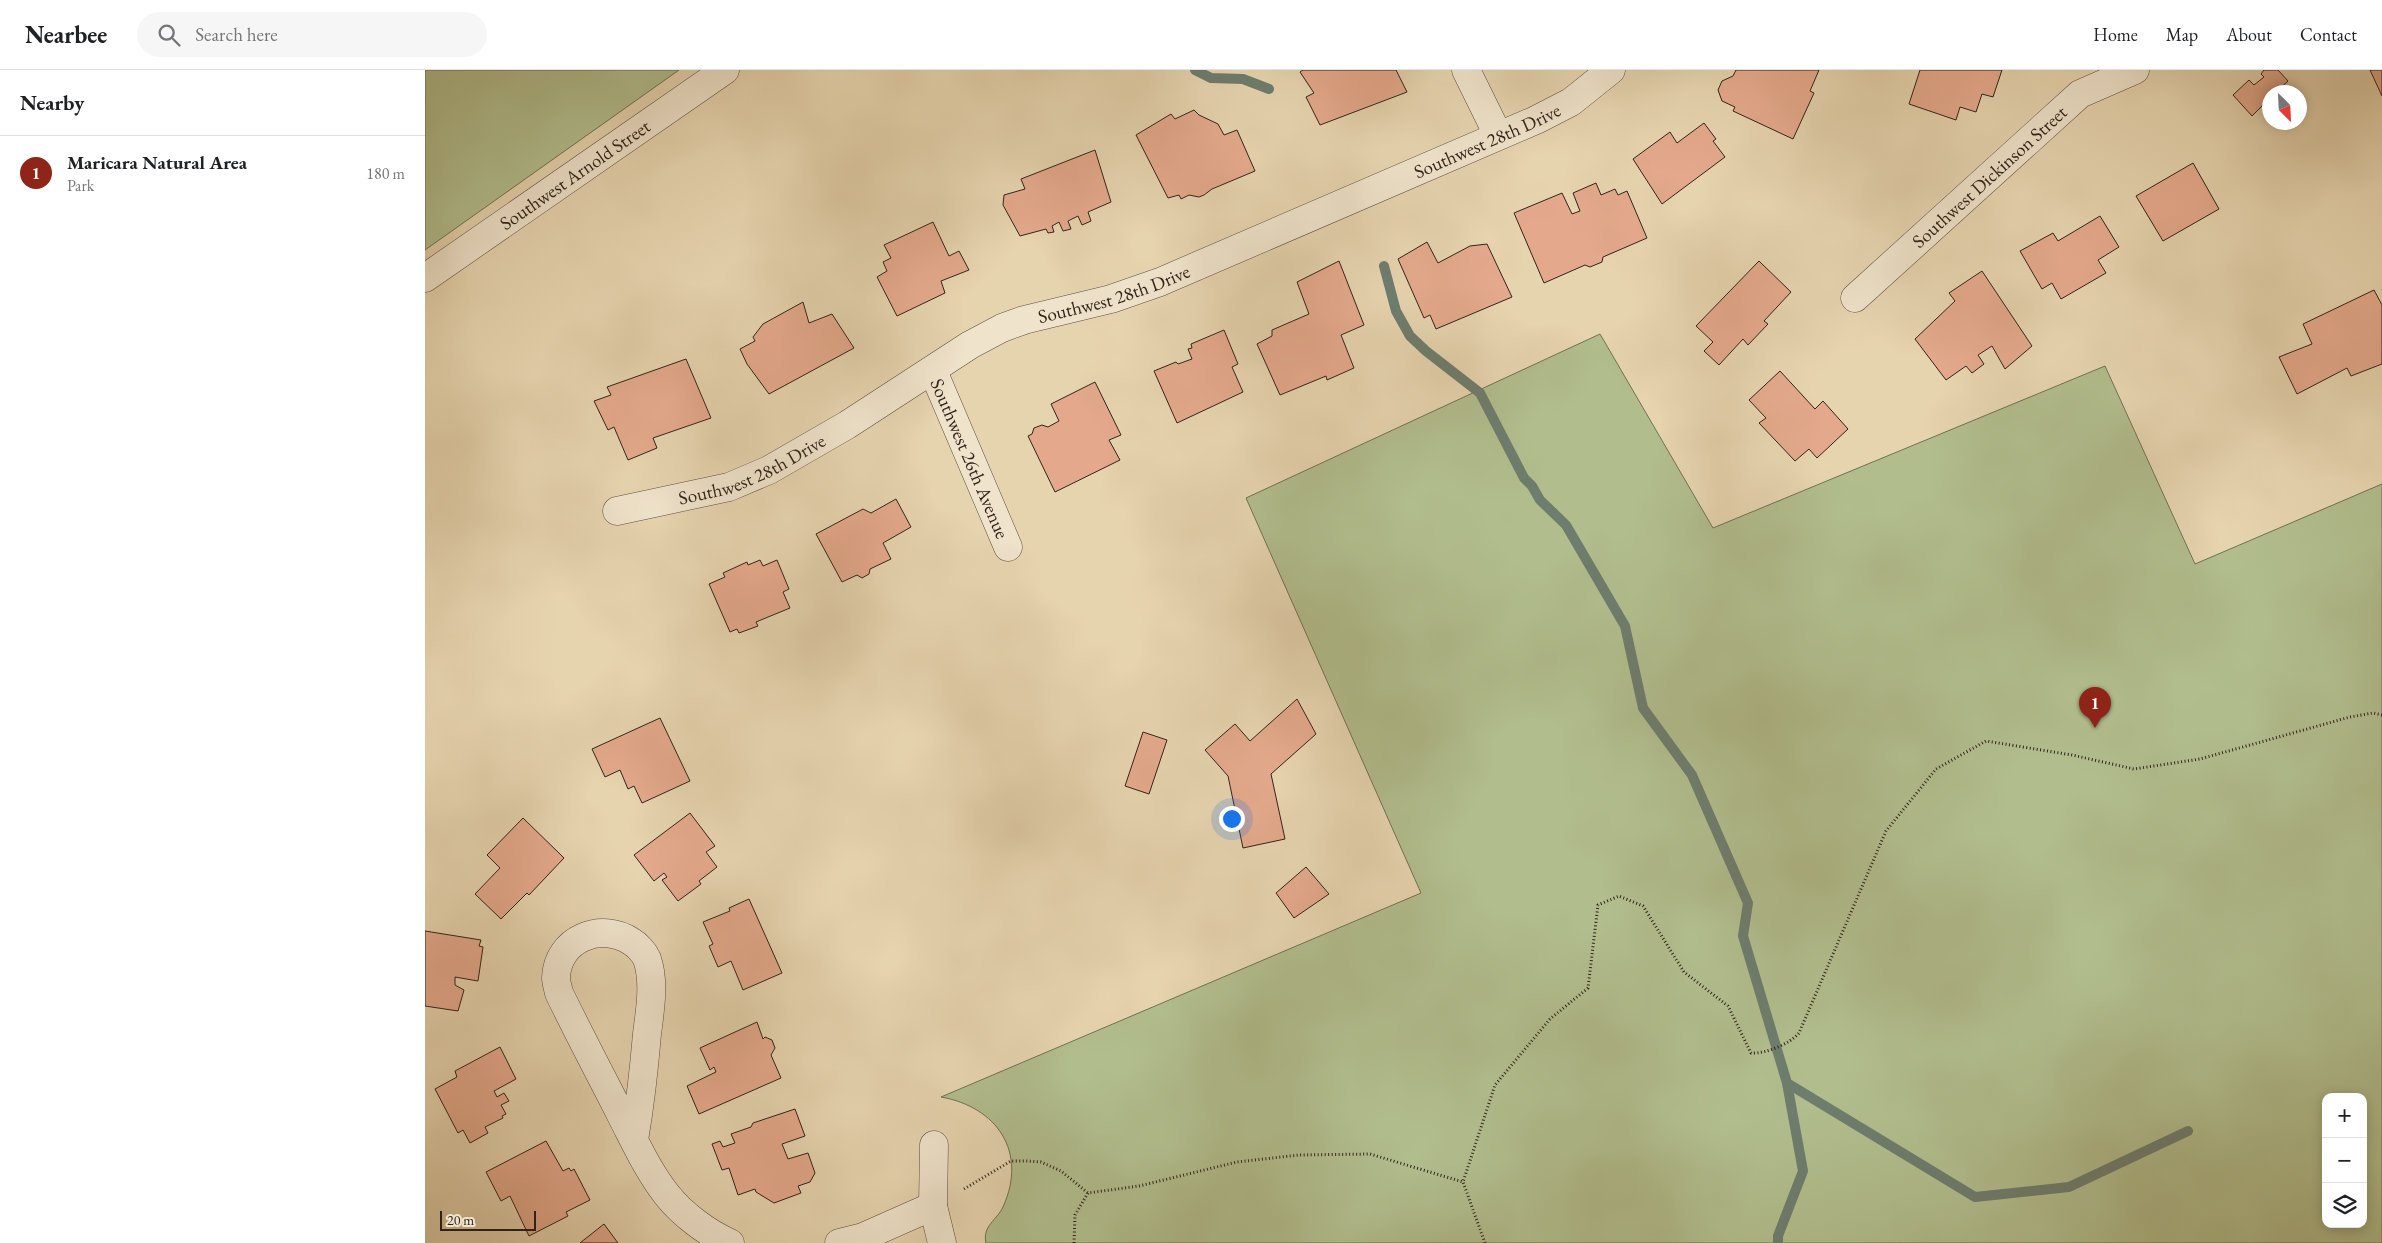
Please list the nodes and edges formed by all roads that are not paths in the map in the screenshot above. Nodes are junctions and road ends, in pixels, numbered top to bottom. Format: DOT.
graph roads {
  1 [pos="725,70"];
  2 [pos="1467,70"];
  3 [pos="1611,70"];
  4 [pos="2135,70"];
  5 [pos="1498,135"];
  6 [pos="425,278"];
  7 [pos="1855,298"];
  8 [pos="933,371"];
  9 [pos="617,511"];
  10 [pos="1008,547"];
  11 [pos="634,1140"];
  12 [pos="933,1145"];
  13 [pos="933,1206"];
  14 [pos="730,1243"];
  15 [pos="839,1243"];
  16 [pos="942,1243"];
  1 -- 6 [label="street, Southwest Arnold Street"];
  2 -- 5 [label="street"];
  3 -- 5 [label="street, Southwest 28th Drive"];
  4 -- 7 [label="street, Southwest Dickinson Street"];
  5 -- 8 [label="street, Southwest 28th Drive"];
  8 -- 9 [label="street, Southwest 28th Drive"];
  8 -- 10 [label="street, Southwest 26th Avenue"];
  11 -- 11 [label="street"];
  11 -- 14 [label="street"];
  12 -- 13 [label="street"];
  13 -- 15 [label="street"];
  13 -- 16 [label="street"];
}
